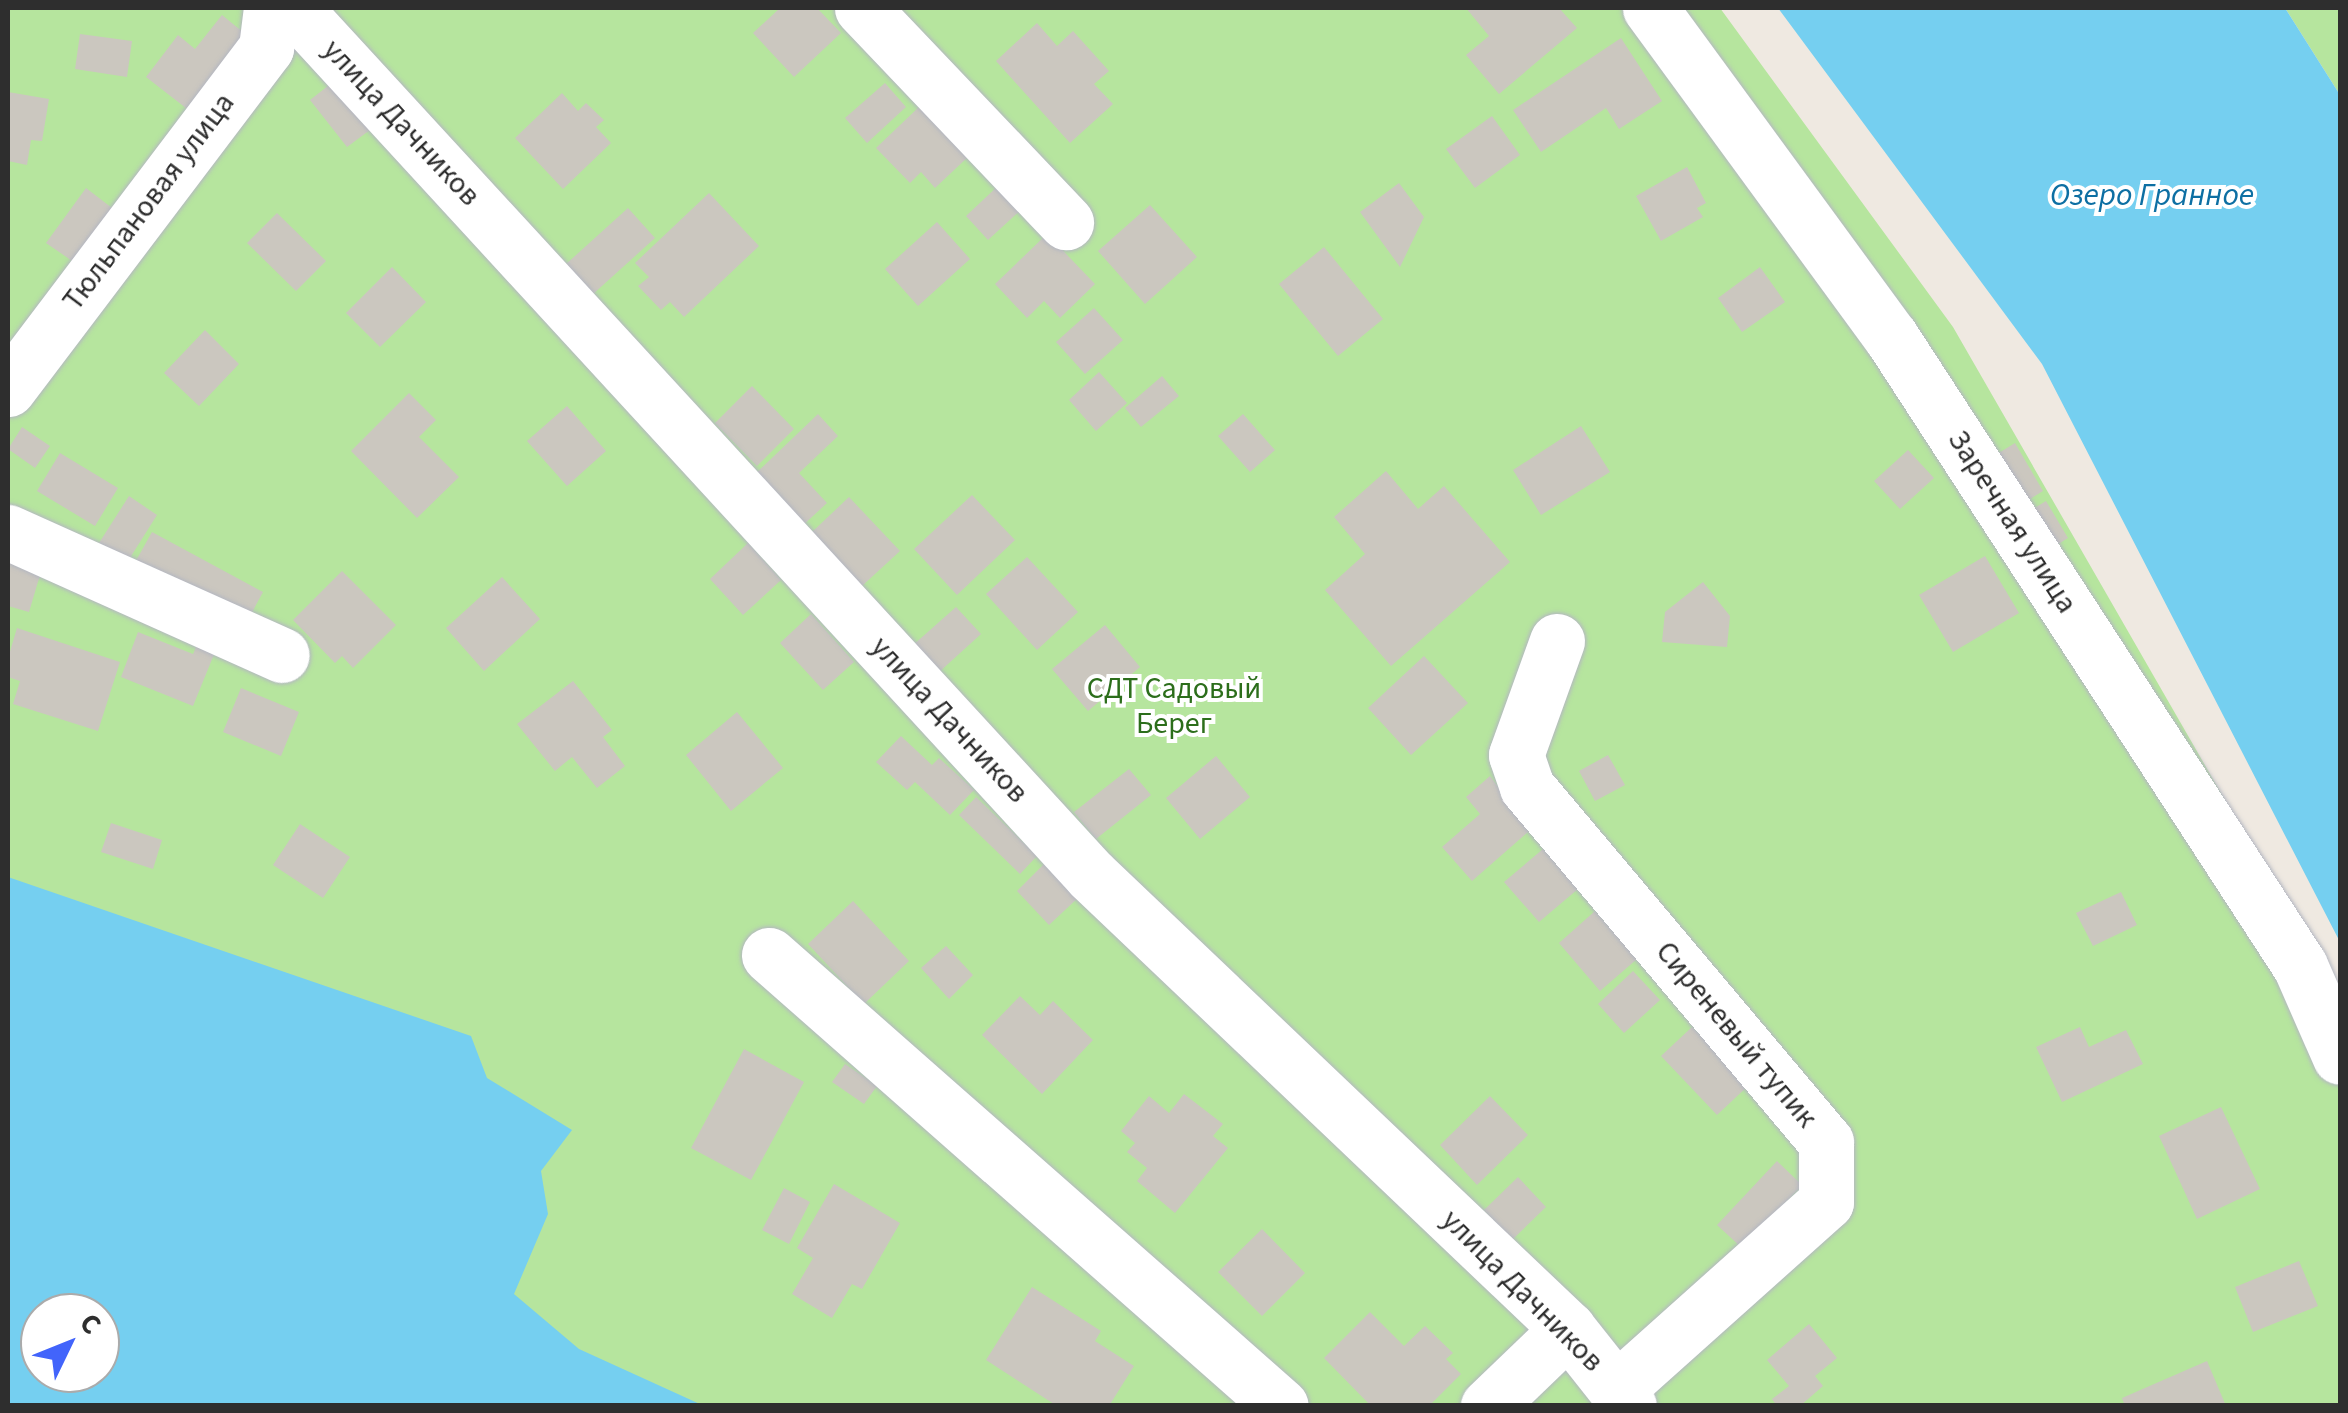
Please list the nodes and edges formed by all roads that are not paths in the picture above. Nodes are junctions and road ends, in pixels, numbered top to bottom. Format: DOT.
graph roads {
  1 [pos="271,8"];
  2 [pos="294,8"];
  3 [pos="862,8"];
  4 [pos="1650,8"];
  5 [pos="1066,222"];
  6 [pos="8,389"];
  7 [pos="8,532"];
  8 [pos="1557,641"];
  9 [pos="282,655"];
  10 [pos="768,956"];
  11 [pos="2340,1057"];
  12 [pos="1568,1329"];
  13 [pos="1623,1398"];
  14 [pos="1281,1406"];
  15 [pos="1488,1406"];
  1 -- 6 [label="street, Тюльпановая улица"];
  2 -- 12 [label="street, улица Дачников"];
  3 -- 5 [label="street"];
  4 -- 11 [label="street, Заречная улица"];
  7 -- 9 [label="street"];
  8 -- 13 [label="street, Сиреневый тупик"];
  10 -- 14 [label="street"];
  12 -- 13 [label="street, улица Дачников"];
  12 -- 15 [label="street"];
}
